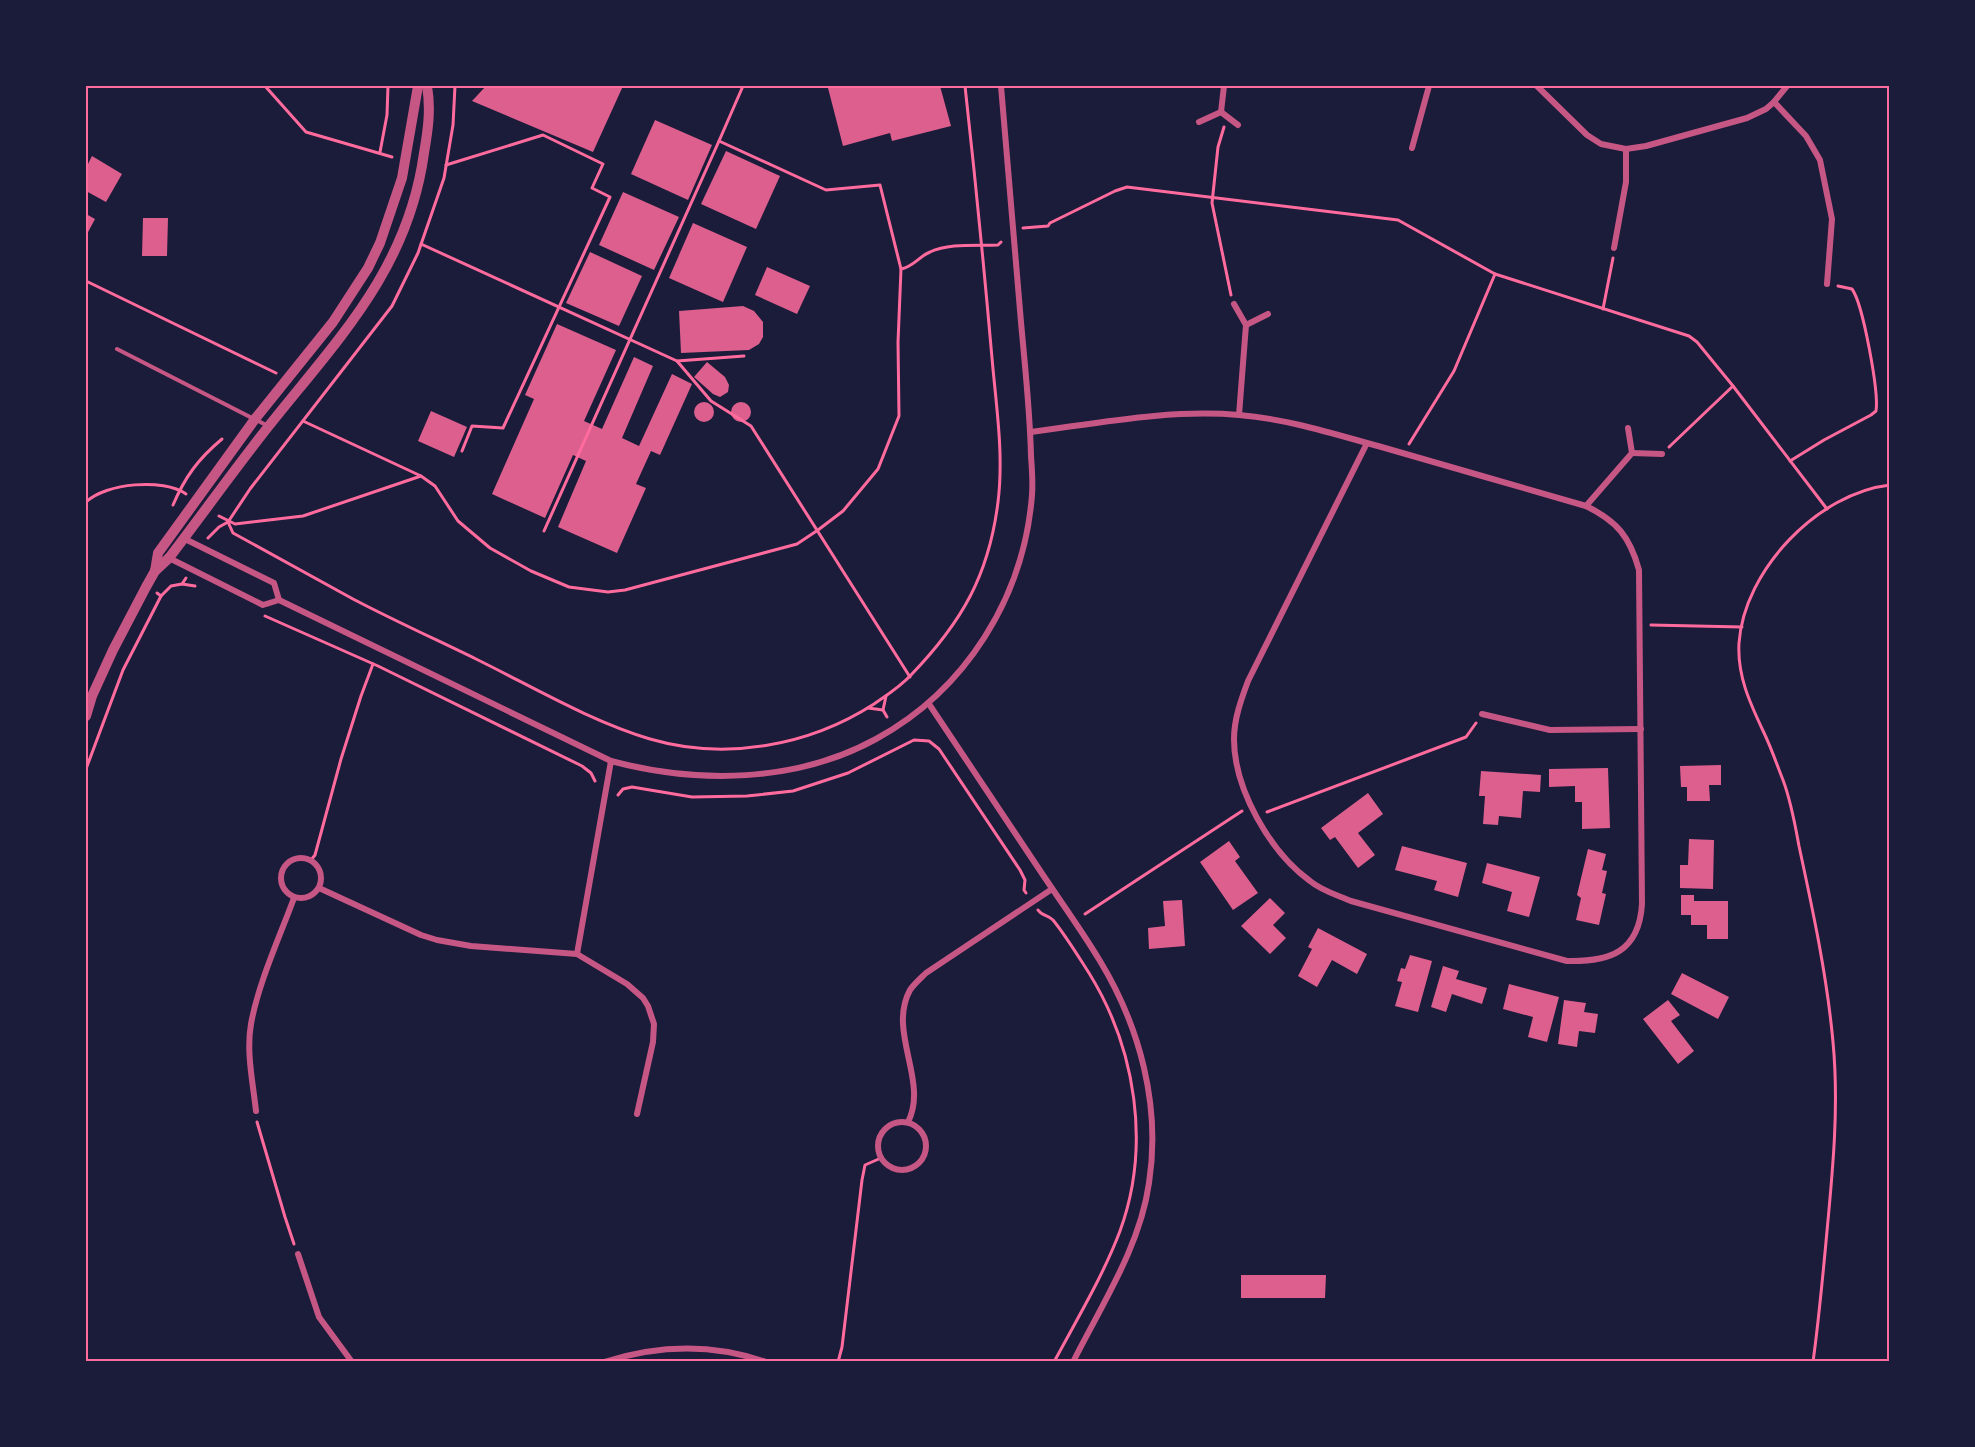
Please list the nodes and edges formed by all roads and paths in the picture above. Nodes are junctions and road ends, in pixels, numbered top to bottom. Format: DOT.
graph roads {
  1 [pos="265,86"];
  2 [pos="388,86"];
  3 [pos="418,86"];
  4 [pos="427,86"];
  5 [pos="455,86"];
  6 [pos="743,86"];
  7 [pos="965,86"];
  8 [pos="1001,86"];
  9 [pos="1224,86"];
  10 [pos="1429,86"];
  11 [pos="1537,86"];
  12 [pos="1787,86"];
  13 [pos="1774,102"];
  14 [pos="1221,112"];
  15 [pos="1229,118"];
  16 [pos="1199,122"];
  17 [pos="1238,124"];
  18 [pos="719,141"];
  19 [pos="1412,148"];
  20 [pos="1626,149"];
  21 [pos="380,153"];
  22 [pos="446,165"];
  23 [pos="392,166"];
  24 [pos="1212,197"];
  25 [pos="1013,229"];
  26 [pos="421,244"];
  27 [pos="982,246"];
  28 [pos="1614,248"];
  29 [pos="901,269"];
  30 [pos="1495,274"];
  31 [pos="86,281"];
  32 [pos="1827,284"];
  33 [pos="1234,304"];
  34 [pos="559,308"];
  35 [pos="1603,309"];
  36 [pos="1268,314"];
  37 [pos="1246,325"];
  38 [pos="630,340"];
  39 [pos="117,349"];
  40 [pos="744,356"];
  41 [pos="677,362"];
  42 [pos="273,381"];
  43 [pos="1733,386"];
  44 [pos="1239,415"];
  45 [pos="251,417"];
  46 [pos="303,421"];
  47 [pos="268,427"];
  48 [pos="1628,428"];
  49 [pos="1031,432"];
  50 [pos="1368,443"];
  51 [pos="462,450"];
  52 [pos="1403,453"];
  53 [pos="1632,453"];
  54 [pos="1662,454"];
  55 [pos="1790,461"];
  56 [pos="421,476"];
  57 [pos="1890,486"];
  58 [pos="180,490"];
  59 [pos="195,500"];
  60 [pos="86,502"];
  61 [pos="1586,506"];
  62 [pos="207,508"];
  63 [pos="1827,509"];
  64 [pos="228,522"];
  65 [pos="818,530"];
  66 [pos="544,531"];
  67 [pos="173,532"];
  68 [pos="184,538"];
  69 [pos="158,553"];
  70 [pos="169,558"];
  71 [pos="155,571"];
  72 [pos="182,584"];
  73 [pos="203,589"];
  74 [pos="161,596"];
  75 [pos="279,600"];
  76 [pos="256,613"];
  77 [pos="1640,624"];
  78 [pos="1742,627"];
  79 [pos="379,648"];
  80 [pos="373,664"];
  81 [pos="910,677"];
  82 [pos="929,704"];
  83 [pos="868,708"];
  84 [pos="883,710"];
  85 [pos="1482,714"];
  86 [pos="86,716"];
  87 [pos="1641,729"];
  88 [pos="611,761"];
  89 [pos="86,769"];
  90 [pos="605,797"];
  91 [pos="1243,810"];
  92 [pos="1269,812"];
  93 [pos="310,860"];
  94 [pos="319,888"];
  95 [pos="1052,889"];
  96 [pos="1024,890"];
  97 [pos="294,897"];
  98 [pos="1041,915"];
  99 [pos="1074,922"];
  100 [pos="1060,931"];
  101 [pos="576,954"];
  102 [pos="256,1111"];
  103 [pos="637,1114"];
  104 [pos="909,1122"];
  105 [pos="881,1158"];
  106 [pos="298,1254"];
  107 [pos="352,1362"];
  108 [pos="604,1362"];
  109 [pos="766,1362"];
  110 [pos="838,1362"];
  111 [pos="1054,1362"];
  112 [pos="1073,1362"];
  113 [pos="1813,1362"];
  1 -- 21 [label="path"];
  2 -- 21 [label="path"];
  3 -- 45 [label="street"];
  4 -- 47 [label="street"];
  5 -- 22 [label="path"];
  6 -- 18 [label="path"];
  7 -- 27 [label="path"];
  8 -- 25 [label="street"];
  9 -- 14 [label="street"];
  10 -- 19 [label="street"];
  11 -- 20 [label="street"];
  12 -- 13 [label="street"];
  13 -- 20 [label="street"];
  13 -- 32 [label="street"];
  14 -- 15 [label="street"];
  14 -- 16 [label="street"];
  15 -- 17 [label="street"];
  15 -- 24 [label="path"];
  18 -- 29 [label="path"];
  18 -- 38 [label="path"];
  20 -- 28 [label="street"];
  21 -- 23 [label="path"];
  22 -- 26 [label="path"];
  22 -- 34 [label="path"];
  24 -- 25 [label="path"];
  24 -- 30 [label="path"];
  24 -- 33 [label="path"];
  25 -- 27 [label="path"];
  25 -- 49 [label="street"];
  26 -- 34 [label="path"];
  26 -- 46 [label="path"];
  27 -- 29 [label="path"];
  27 -- 81 [label="path"];
  28 -- 35 [label="path"];
  29 -- 65 [label="path"];
  30 -- 35 [label="path"];
  30 -- 52 [label="path"];
  31 -- 42 [label="path"];
  32 -- 55 [label="path"];
  33 -- 37 [label="street"];
  34 -- 38 [label="path"];
  34 -- 51 [label="path"];
  35 -- 43 [label="path"];
  36 -- 37 [label="street"];
  37 -- 44 [label="street"];
  38 -- 41 [label="path"];
  38 -- 66 [label="path"];
  39 -- 45 [label="lane"];
  40 -- 41 [label="path"];
  41 -- 65 [label="path"];
  43 -- 54 [label="path"];
  43 -- 55 [label="path"];
  44 -- 49 [label="street"];
  44 -- 50 [label="street"];
  45 -- 47 [label="lane"];
  45 -- 58 [label="path"];
  45 -- 59 [label="street"];
  46 -- 56 [label="path"];
  46 -- 64 [label="path"];
  47 -- 62 [label="street"];
  48 -- 53 [label="street"];
  49 -- 82 [label="street"];
  50 -- 52 [label="street"];
  50 -- 87 [label="street"];
  52 -- 61 [label="street"];
  53 -- 54 [label="street"];
  53 -- 61 [label="street"];
  55 -- 63 [label="path"];
  56 -- 64 [label="path"];
  56 -- 65 [label="path"];
  57 -- 63 [label="path"];
  58 -- 59 [label="path"];
  58 -- 60 [label="path"];
  59 -- 67 [label="street"];
  61 -- 77 [label="street"];
  62 -- 64 [label="path"];
  62 -- 68 [label="street"];
  63 -- 78 [label="path"];
  64 -- 83 [label="path"];
  65 -- 81 [label="path"];
  67 -- 68 [label="street"];
  67 -- 69 [label="street"];
  68 -- 70 [label="street"];
  68 -- 75 [label="street"];
  69 -- 70 [label="street"];
  69 -- 71 [label="street"];
  70 -- 71 [label="street"];
  70 -- 75 [label="street"];
  71 -- 86 [label="street"];
  72 -- 73 [label="path"];
  74 -- 89 [label="path"];
  75 -- 79 [label="street"];
  76 -- 80 [label="path"];
  77 -- 78 [label="path"];
  77 -- 87 [label="street"];
  78 -- 113 [label="path"];
  79 -- 80 [label="path"];
  79 -- 88 [label="street"];
  80 -- 90 [label="path"];
  80 -- 93 [label="path"];
  81 -- 83 [label="path"];
  82 -- 88 [label="street"];
  82 -- 95 [label="street"];
  83 -- 84 [label="path"];
  85 -- 87 [label="street"];
  85 -- 92 [label="path"];
  88 -- 90 [label="street"];
  90 -- 96 [label="path"];
  90 -- 101 [label="street"];
  91 -- 99 [label="path"];
  93 -- 94 [label="street"];
  93 -- 97 [label="street"];
  94 -- 97 [label="street"];
  94 -- 101 [label="street"];
  95 -- 99 [label="street"];
  95 -- 104 [label="street"];
  97 -- 102 [label="street"];
  98 -- 100 [label="path"];
  99 -- 100 [label="path"];
  99 -- 112 [label="street"];
  100 -- 111 [label="path"];
  101 -- 103 [label="street"];
  102 -- 106 [label="path"];
  104 -- 105 [label="street"];
  104 -- 105 [label="street"];
  105 -- 110 [label="path"];
  106 -- 107 [label="street"];
  108 -- 109 [label="street"];
}
